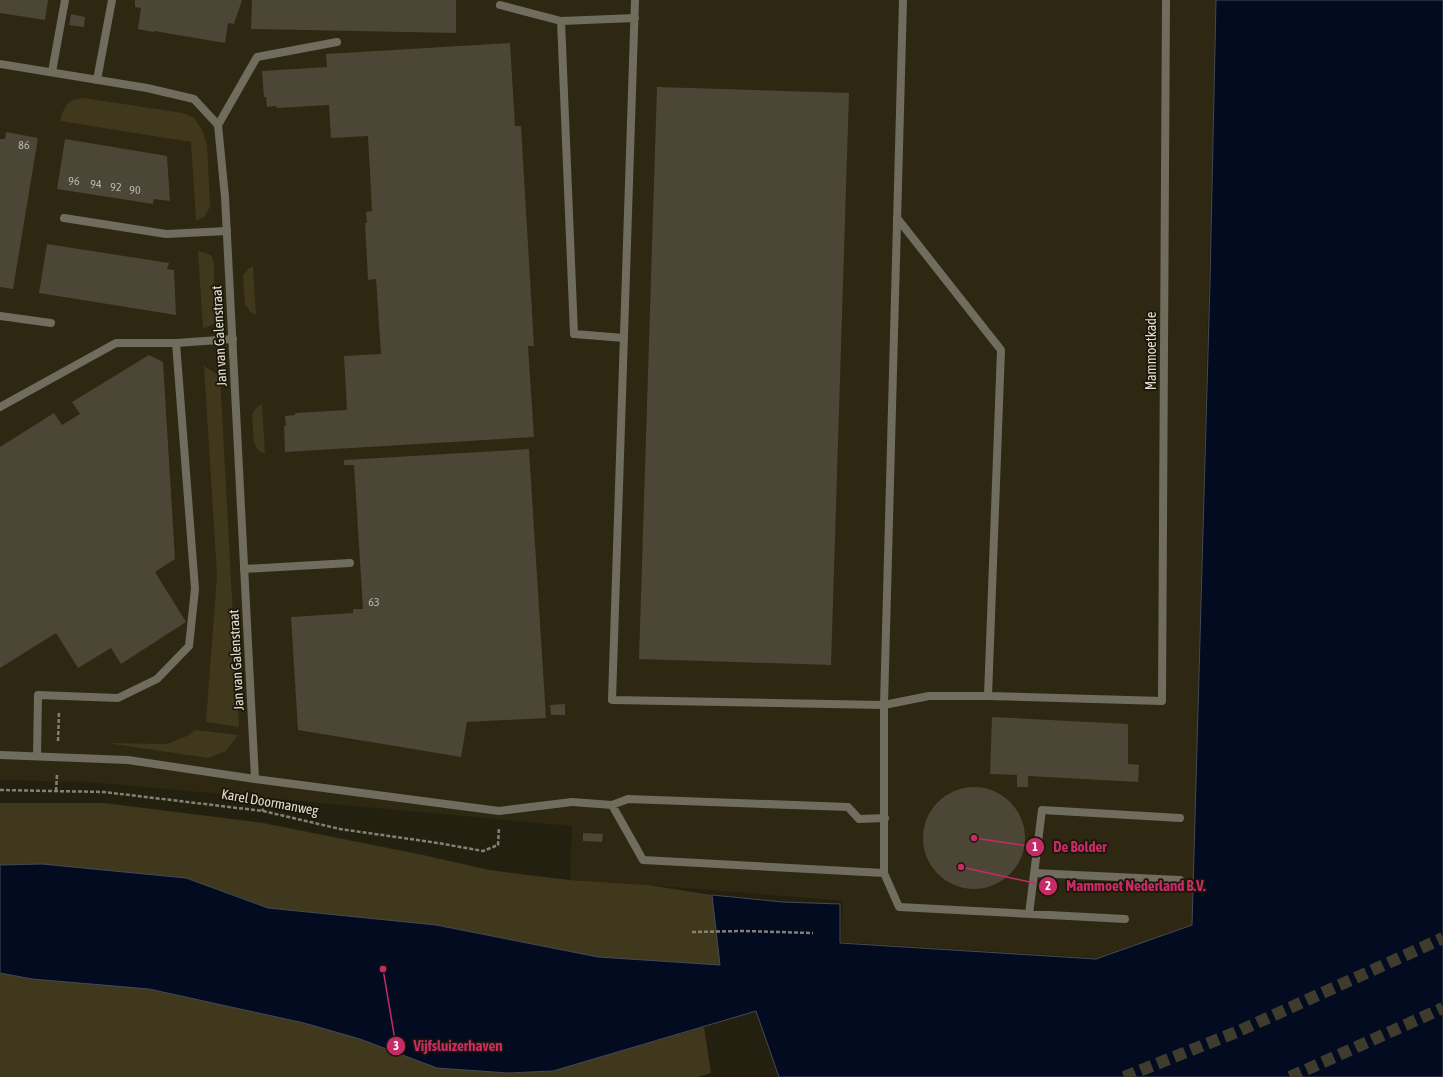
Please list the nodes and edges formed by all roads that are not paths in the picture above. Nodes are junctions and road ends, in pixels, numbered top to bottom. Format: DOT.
graph roads {
  1 [pos="65,0"];
  2 [pos="112,0"];
  3 [pos="635,0"];
  4 [pos="903,0"];
  5 [pos="1166,0"];
  6 [pos="500,5"];
  7 [pos="634,18"];
  8 [pos="561,21"];
  9 [pos="337,42"];
  10 [pos="0,64"];
  11 [pos="52,72"];
  12 [pos="97,80"];
  13 [pos="218,125"];
  14 [pos="64,218"];
  15 [pos="897,218"];
  16 [pos="227,231"];
  17 [pos="0,316"];
  18 [pos="51,323"];
  19 [pos="624,338"];
  20 [pos="233,339"];
  21 [pos="176,343"];
  22 [pos="0,407"];
  23 [pos="350,563"];
  24 [pos="244,569"];
  25 [pos="988,696"];
  26 [pos="884,705"];
  27 [pos="0,755"];
  28 [pos="38,756"];
  29 [pos="255,779"];
  30 [pos="612,805"];
  31 [pos="885,818"];
  32 [pos="1180,818"];
  33 [pos="884,873"];
  34 [pos="1034,874"];
  35 [pos="1180,880"];
  36 [pos="1029,914"];
  37 [pos="1125,919"];
  1 -- 11 [label="street"];
  2 -- 12 [label="street"];
  3 -- 7 [label="street"];
  4 -- 15 [label="street"];
  5 -- 25 [label="street, Mammoetkade"];
  6 -- 8 [label="street"];
  7 -- 8 [label="street"];
  7 -- 19 [label="street"];
  8 -- 19 [label="street"];
  9 -- 13 [label="street"];
  10 -- 11 [label="street"];
  11 -- 12 [label="street"];
  12 -- 13 [label="street"];
  13 -- 16 [label="street, Jan van Galenstraat"];
  14 -- 16 [label="street"];
  15 -- 25 [label="street"];
  15 -- 26 [label="street"];
  16 -- 20 [label="street, Jan van Galenstraat"];
  17 -- 18 [label="street"];
  19 -- 26 [label="street"];
  20 -- 21 [label="street"];
  20 -- 24 [label="street, Jan van Galenstraat"];
  21 -- 22 [label="street"];
  21 -- 28 [label="street"];
  23 -- 24 [label="street"];
  24 -- 29 [label="street, Jan van Galenstraat"];
  25 -- 26 [label="street"];
  26 -- 31 [label="street"];
  27 -- 28 [label="street, Karel Doormanweg"];
  28 -- 29 [label="street, Karel Doormanweg"];
  29 -- 30 [label="street, Karel Doormanweg"];
  30 -- 31 [label="street"];
  30 -- 33 [label="street"];
  31 -- 33 [label="street"];
  32 -- 34 [label="street"];
  33 -- 36 [label="street"];
  34 -- 35 [label="street"];
  34 -- 36 [label="street"];
  36 -- 37 [label="street"];
}
